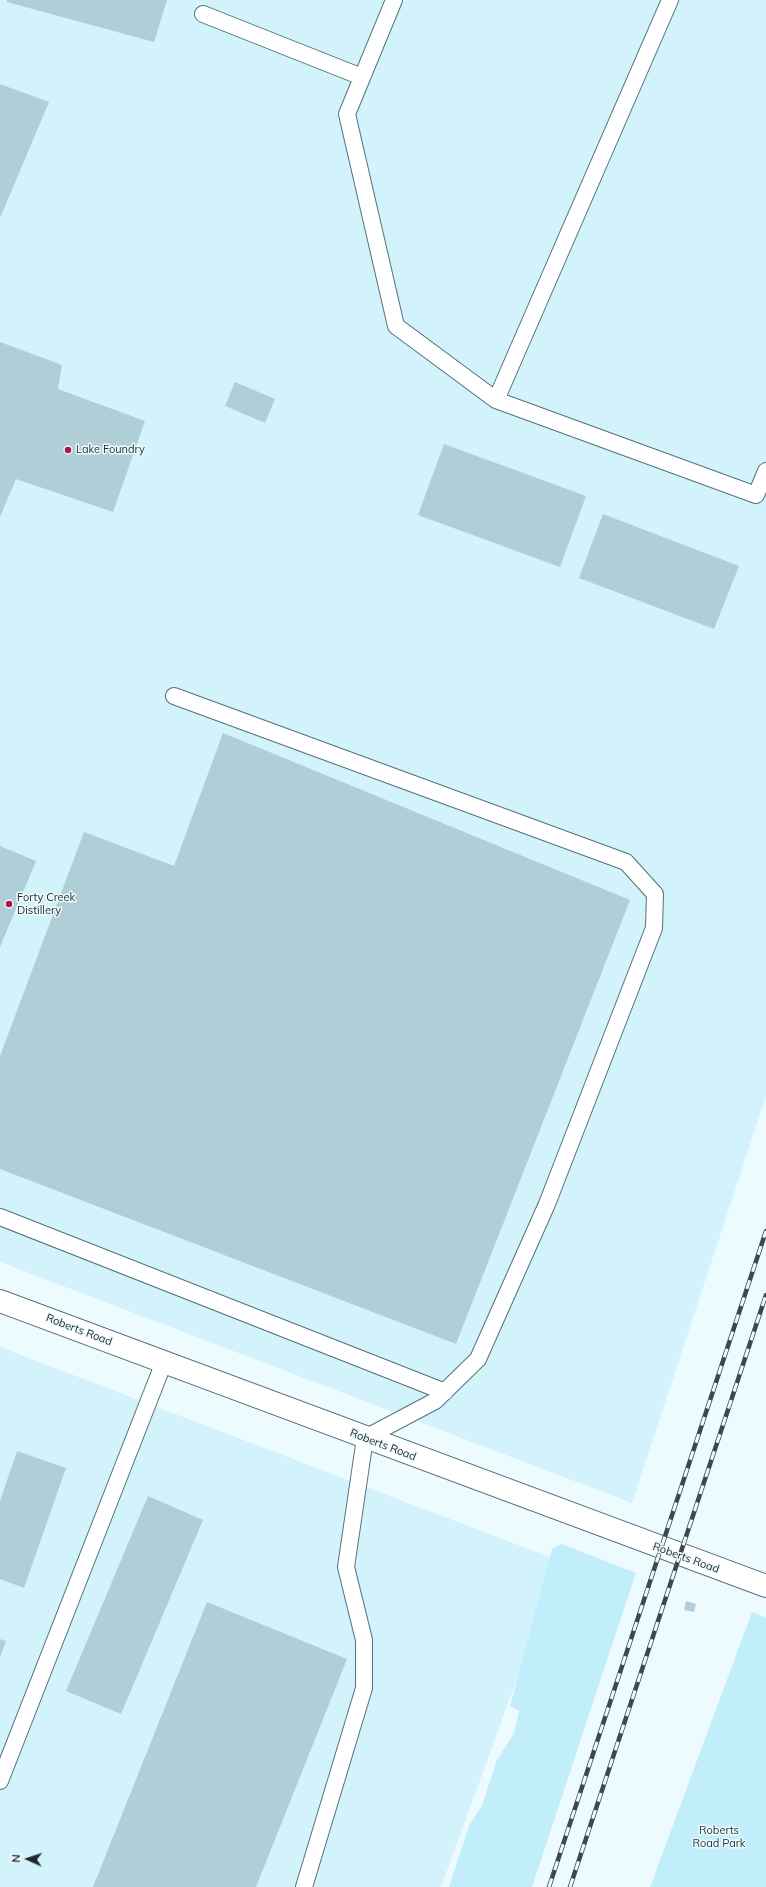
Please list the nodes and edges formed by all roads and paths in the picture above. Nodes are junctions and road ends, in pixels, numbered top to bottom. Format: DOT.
graph roads {
  1 [pos="394,0"];
  2 [pos="670,0"];
  3 [pos="203,14"];
  4 [pos="362,77"];
  5 [pos="496,400"];
  6 [pos="766,471"];
  7 [pos="174,696"];
  8 [pos="0,1217"];
  9 [pos="0,1301"];
  10 [pos="164,1362"];
  11 [pos="445,1392"];
  12 [pos="365,1438"];
  13 [pos="766,1586"];
  14 [pos="0,1781"];
  15 [pos="304,1887"];
  1 -- 4 [label="lane"];
  2 -- 5 [label="lane"];
  3 -- 4 [label="lane"];
  4 -- 5 [label="lane"];
  5 -- 6 [label="lane"];
  7 -- 11 [label="lane"];
  8 -- 11 [label="lane"];
  9 -- 10 [label="street, Roberts Road"];
  10 -- 12 [label="street, Roberts Road"];
  10 -- 14 [label="lane"];
  11 -- 12 [label="lane"];
  12 -- 13 [label="street, Roberts Road"];
  12 -- 15 [label="lane"];
}
